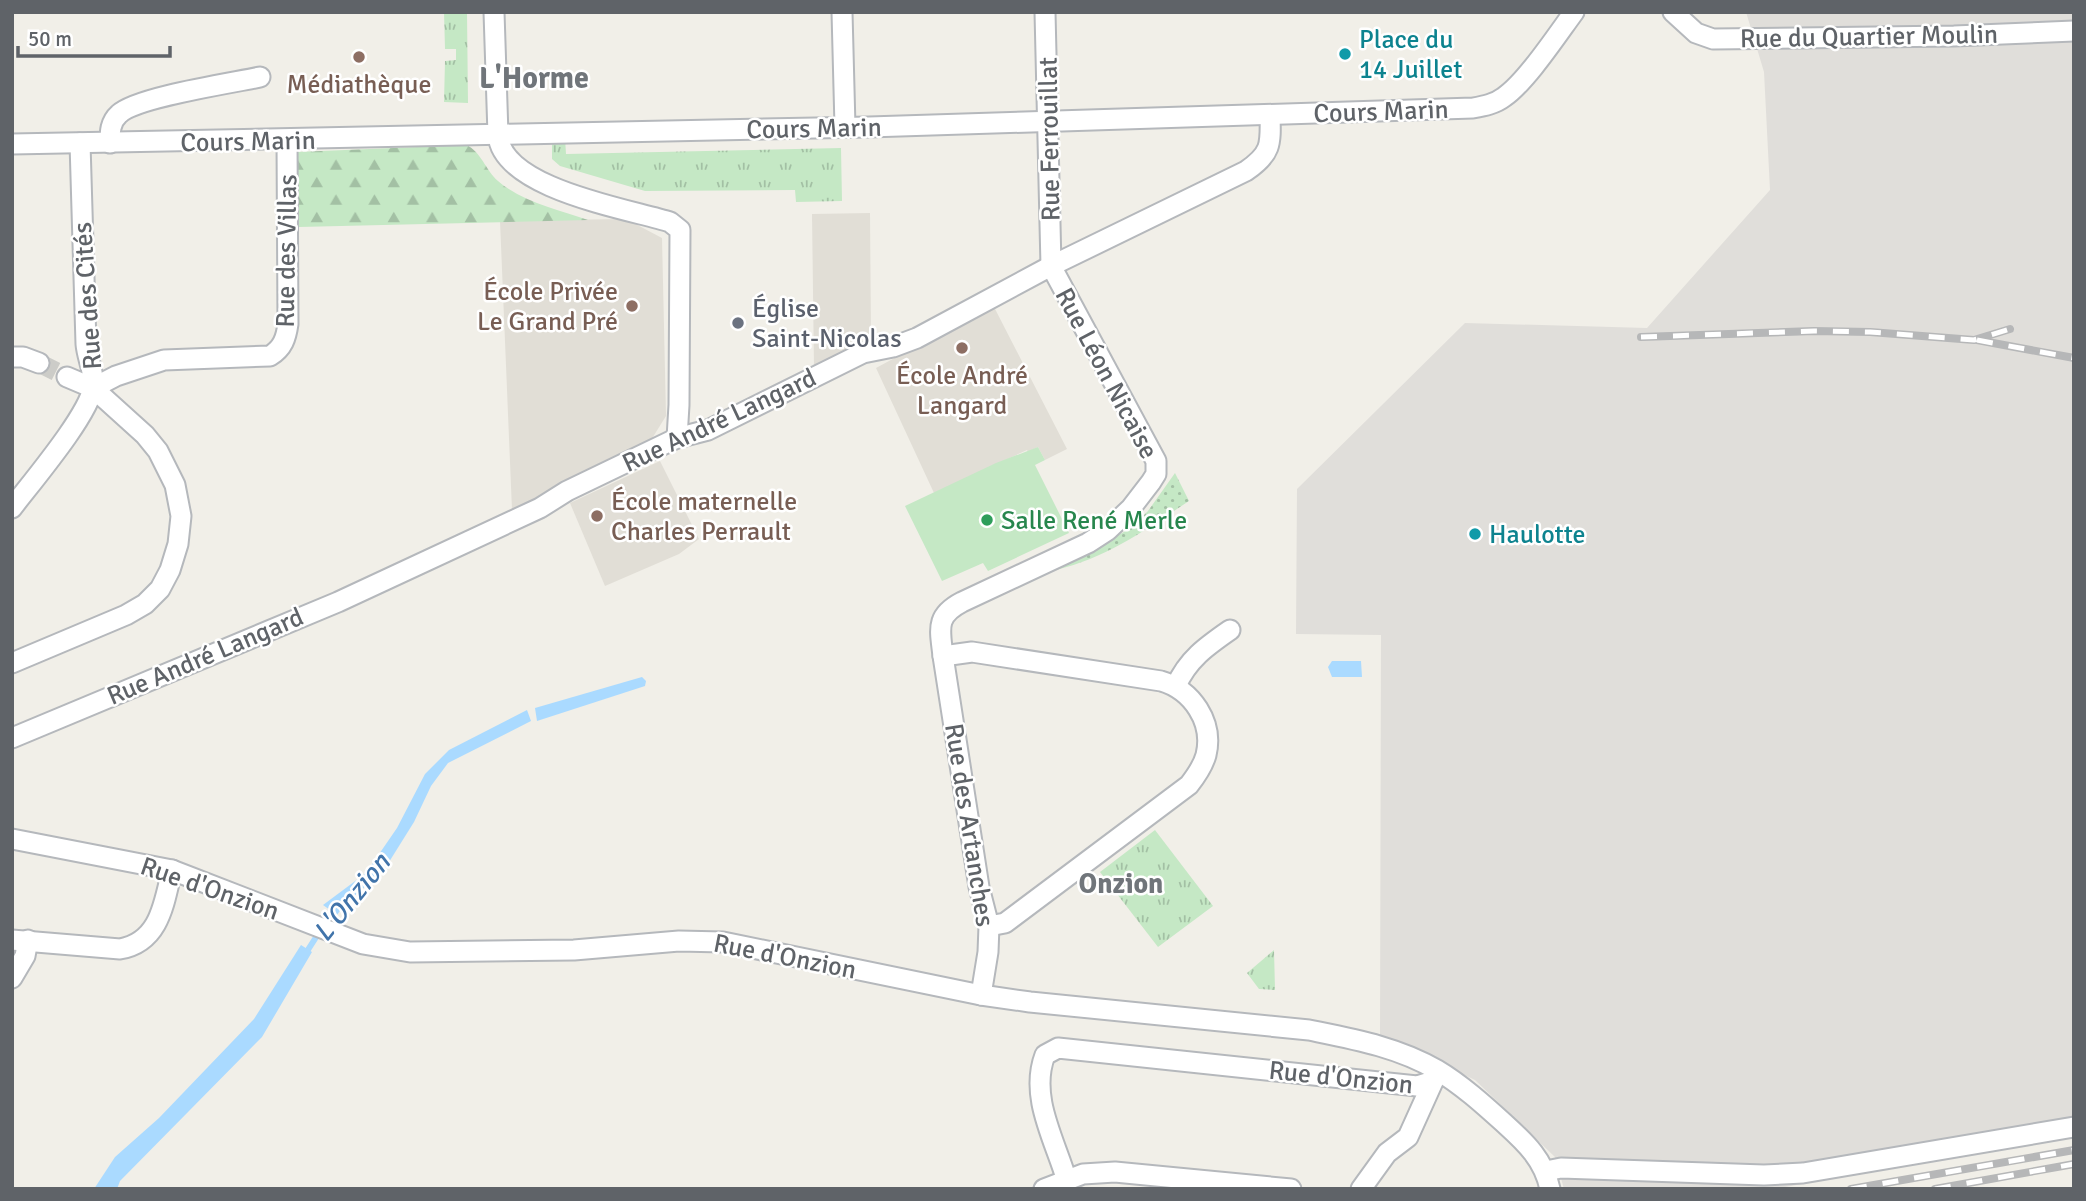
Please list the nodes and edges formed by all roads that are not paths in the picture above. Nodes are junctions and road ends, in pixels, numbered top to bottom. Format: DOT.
graph roads {
  1 [pos="494,12"];
  2 [pos="842,12"];
  3 [pos="1045,12"];
  4 [pos="1574,12"];
  5 [pos="1673,12"];
  6 [pos="2074,31"];
  7 [pos="260,77"];
  8 [pos="1270,115"];
  9 [pos="1049,121"];
  10 [pos="845,127"];
  11 [pos="498,135"];
  12 [pos="287,140"];
  13 [pos="80,143"];
  14 [pos="110,143"];
  15 [pos="12,144"];
  16 [pos="1051,266"];
  17 [pos="13,359"];
  18 [pos="39,363"];
  19 [pos="67,377"];
  20 [pos="93,388"];
  21 [pos="677,438"];
  22 [pos="12,508"];
  23 [pos="1230,629"];
  24 [pos="943,656"];
  25 [pos="12,663"];
  26 [pos="1176,686"];
  27 [pos="12,738"];
  28 [pos="12,839"];
  29 [pos="172,870"];
  30 [pos="989,926"];
  31 [pos="20,940"];
  32 [pos="12,978"];
  33 [pos="981,995"];
  34 [pos="1436,1076"];
  35 [pos="2074,1127"];
  36 [pos="1548,1180"];
  37 [pos="1067,1181"];
  38 [pos="1360,1186"];
  39 [pos="1044,1189"];
  40 [pos="1291,1189"];
  1 -- 11 [label="street"];
  2 -- 10 [label="street"];
  3 -- 9 [label="street, Rue Ferrouillat"];
  4 -- 8 [label="street, Cours Marin"];
  5 -- 6 [label="street, Rue du Quartier Moulin"];
  7 -- 14 [label="street"];
  8 -- 9 [label="street, Cours Marin"];
  8 -- 16 [label="street, Rue André Langard"];
  9 -- 10 [label="street, Cours Marin"];
  9 -- 16 [label="street, Rue Ferrouillat"];
  10 -- 11 [label="street, Cours Marin"];
  11 -- 12 [label="street, Cours Marin"];
  11 -- 21 [label="street"];
  12 -- 14 [label="street, Cours Marin"];
  12 -- 20 [label="street, Rue des Villas"];
  13 -- 14 [label="street, Cours Marin"];
  13 -- 15 [label="street, Cours Marin"];
  13 -- 20 [label="street, Rue des Cités"];
  16 -- 21 [label="street, Rue André Langard"];
  16 -- 24 [label="street, Rue Léon Nicaise"];
  17 -- 18 [label="street"];
  19 -- 20 [label="street"];
  20 -- 22 [label="street, Rue des Cités"];
  20 -- 25 [label="street"];
  21 -- 27 [label="street, Rue André Langard"];
  23 -- 26 [label="street"];
  24 -- 26 [label="street"];
  24 -- 30 [label="street, Rue des Artanches"];
  26 -- 30 [label="street"];
  28 -- 29 [label="street, Rue d'Onzion"];
  29 -- 31 [label="street"];
  29 -- 33 [label="street, Rue d'Onzion"];
  30 -- 33 [label="street, Rue des Artanches"];
  31 -- 32 [label="street"];
  33 -- 34 [label="street, Rue d'Onzion"];
  34 -- 36 [label="street, Rue d'Onzion"];
  34 -- 37 [label="street, Rue d'Onzion"];
  34 -- 38 [label="street, Rue d'Onzion"];
  35 -- 36 [label="street"];
  37 -- 39 [label="street"];
  37 -- 40 [label="street"];
}
